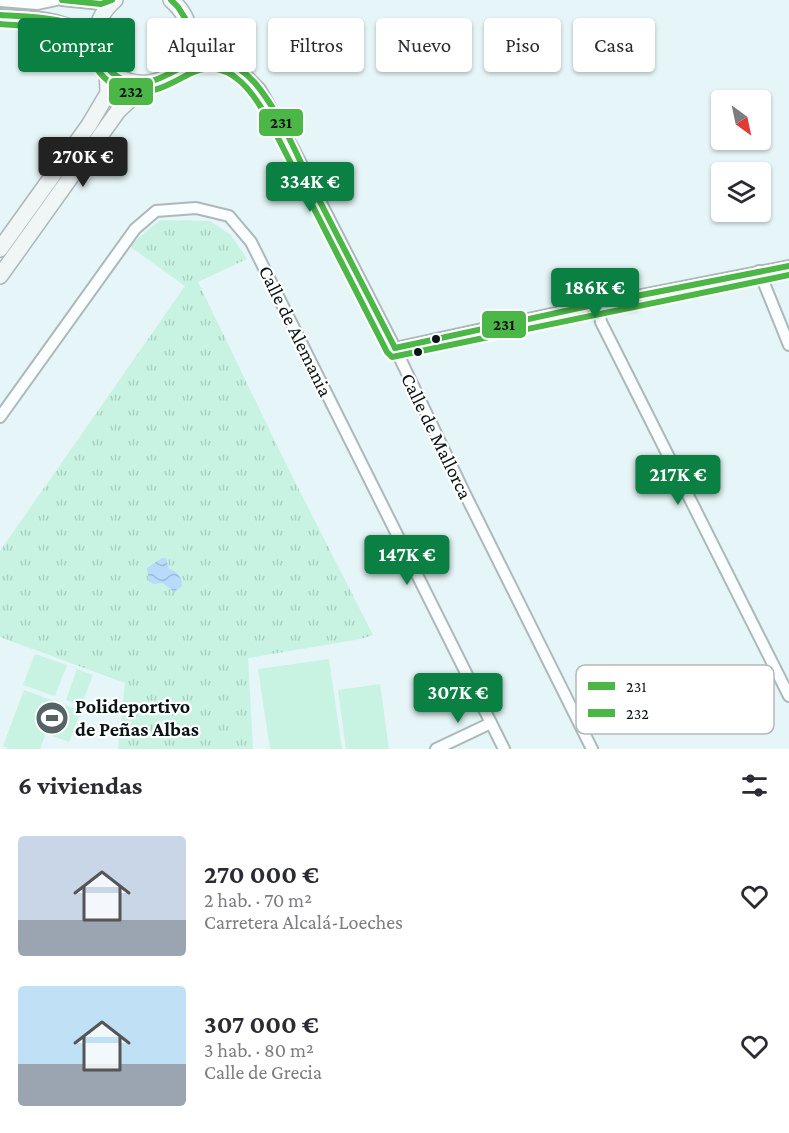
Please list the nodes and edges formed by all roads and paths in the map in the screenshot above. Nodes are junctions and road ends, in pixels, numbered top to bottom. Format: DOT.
graph roads {
  1 [pos="56,0"];
  2 [pos="62,0"];
  3 [pos="113,0"];
  4 [pos="0,1"];
  5 [pos="76,1"];
  6 [pos="176,2"];
  7 [pos="0,15"];
  8 [pos="27,18"];
  9 [pos="101,18"];
  10 [pos="184,18"];
  11 [pos="107,72"];
  12 [pos="113,72"];
  13 [pos="175,72"];
  14 [pos="243,72"];
  15 [pos="151,83"];
  16 [pos="0,249"];
  17 [pos="789,266"];
  18 [pos="759,271"];
  19 [pos="0,276"];
  20 [pos="598,304"];
  21 [pos="789,345"];
  22 [pos="395,348"];
  23 [pos="0,417"];
  24 [pos="774,665"];
  25 [pos="774,666"];
  26 [pos="789,696"];
  27 [pos="576,717"];
  28 [pos="491,723"];
  29 [pos="585,734"];
  30 [pos="436,749"];
  31 [pos="504,749"];
  32 [pos="592,749"];
  1 -- 4 [label="street"];
  2 -- 5 [label="street"];
  3 -- 5 [label="street"];
  3 -- 9 [label="main road"];
  6 -- 10 [label="main road"];
  7 -- 8 [label="street"];
  11 -- 16 [label="main road"];
  12 -- 15 [label="main road"];
  13 -- 15 [label="main road"];
  14 -- 22 [label="street, Calle de Mallorca"];
  15 -- 19 [label="main road"];
  17 -- 18 [label="street"];
  18 -- 20 [label="street"];
  18 -- 21 [label="street"];
  20 -- 22 [label="street"];
  20 -- 24 [label="street"];
  22 -- 27 [label="street, Calle de Mallorca"];
  23 -- 28 [label="street, Calle de Alemania"];
  25 -- 26 [label="street"];
  28 -- 30 [label="street"];
  28 -- 31 [label="street, Calle de Alemania"];
  29 -- 32 [label="street, Calle de Mallorca"];
}
